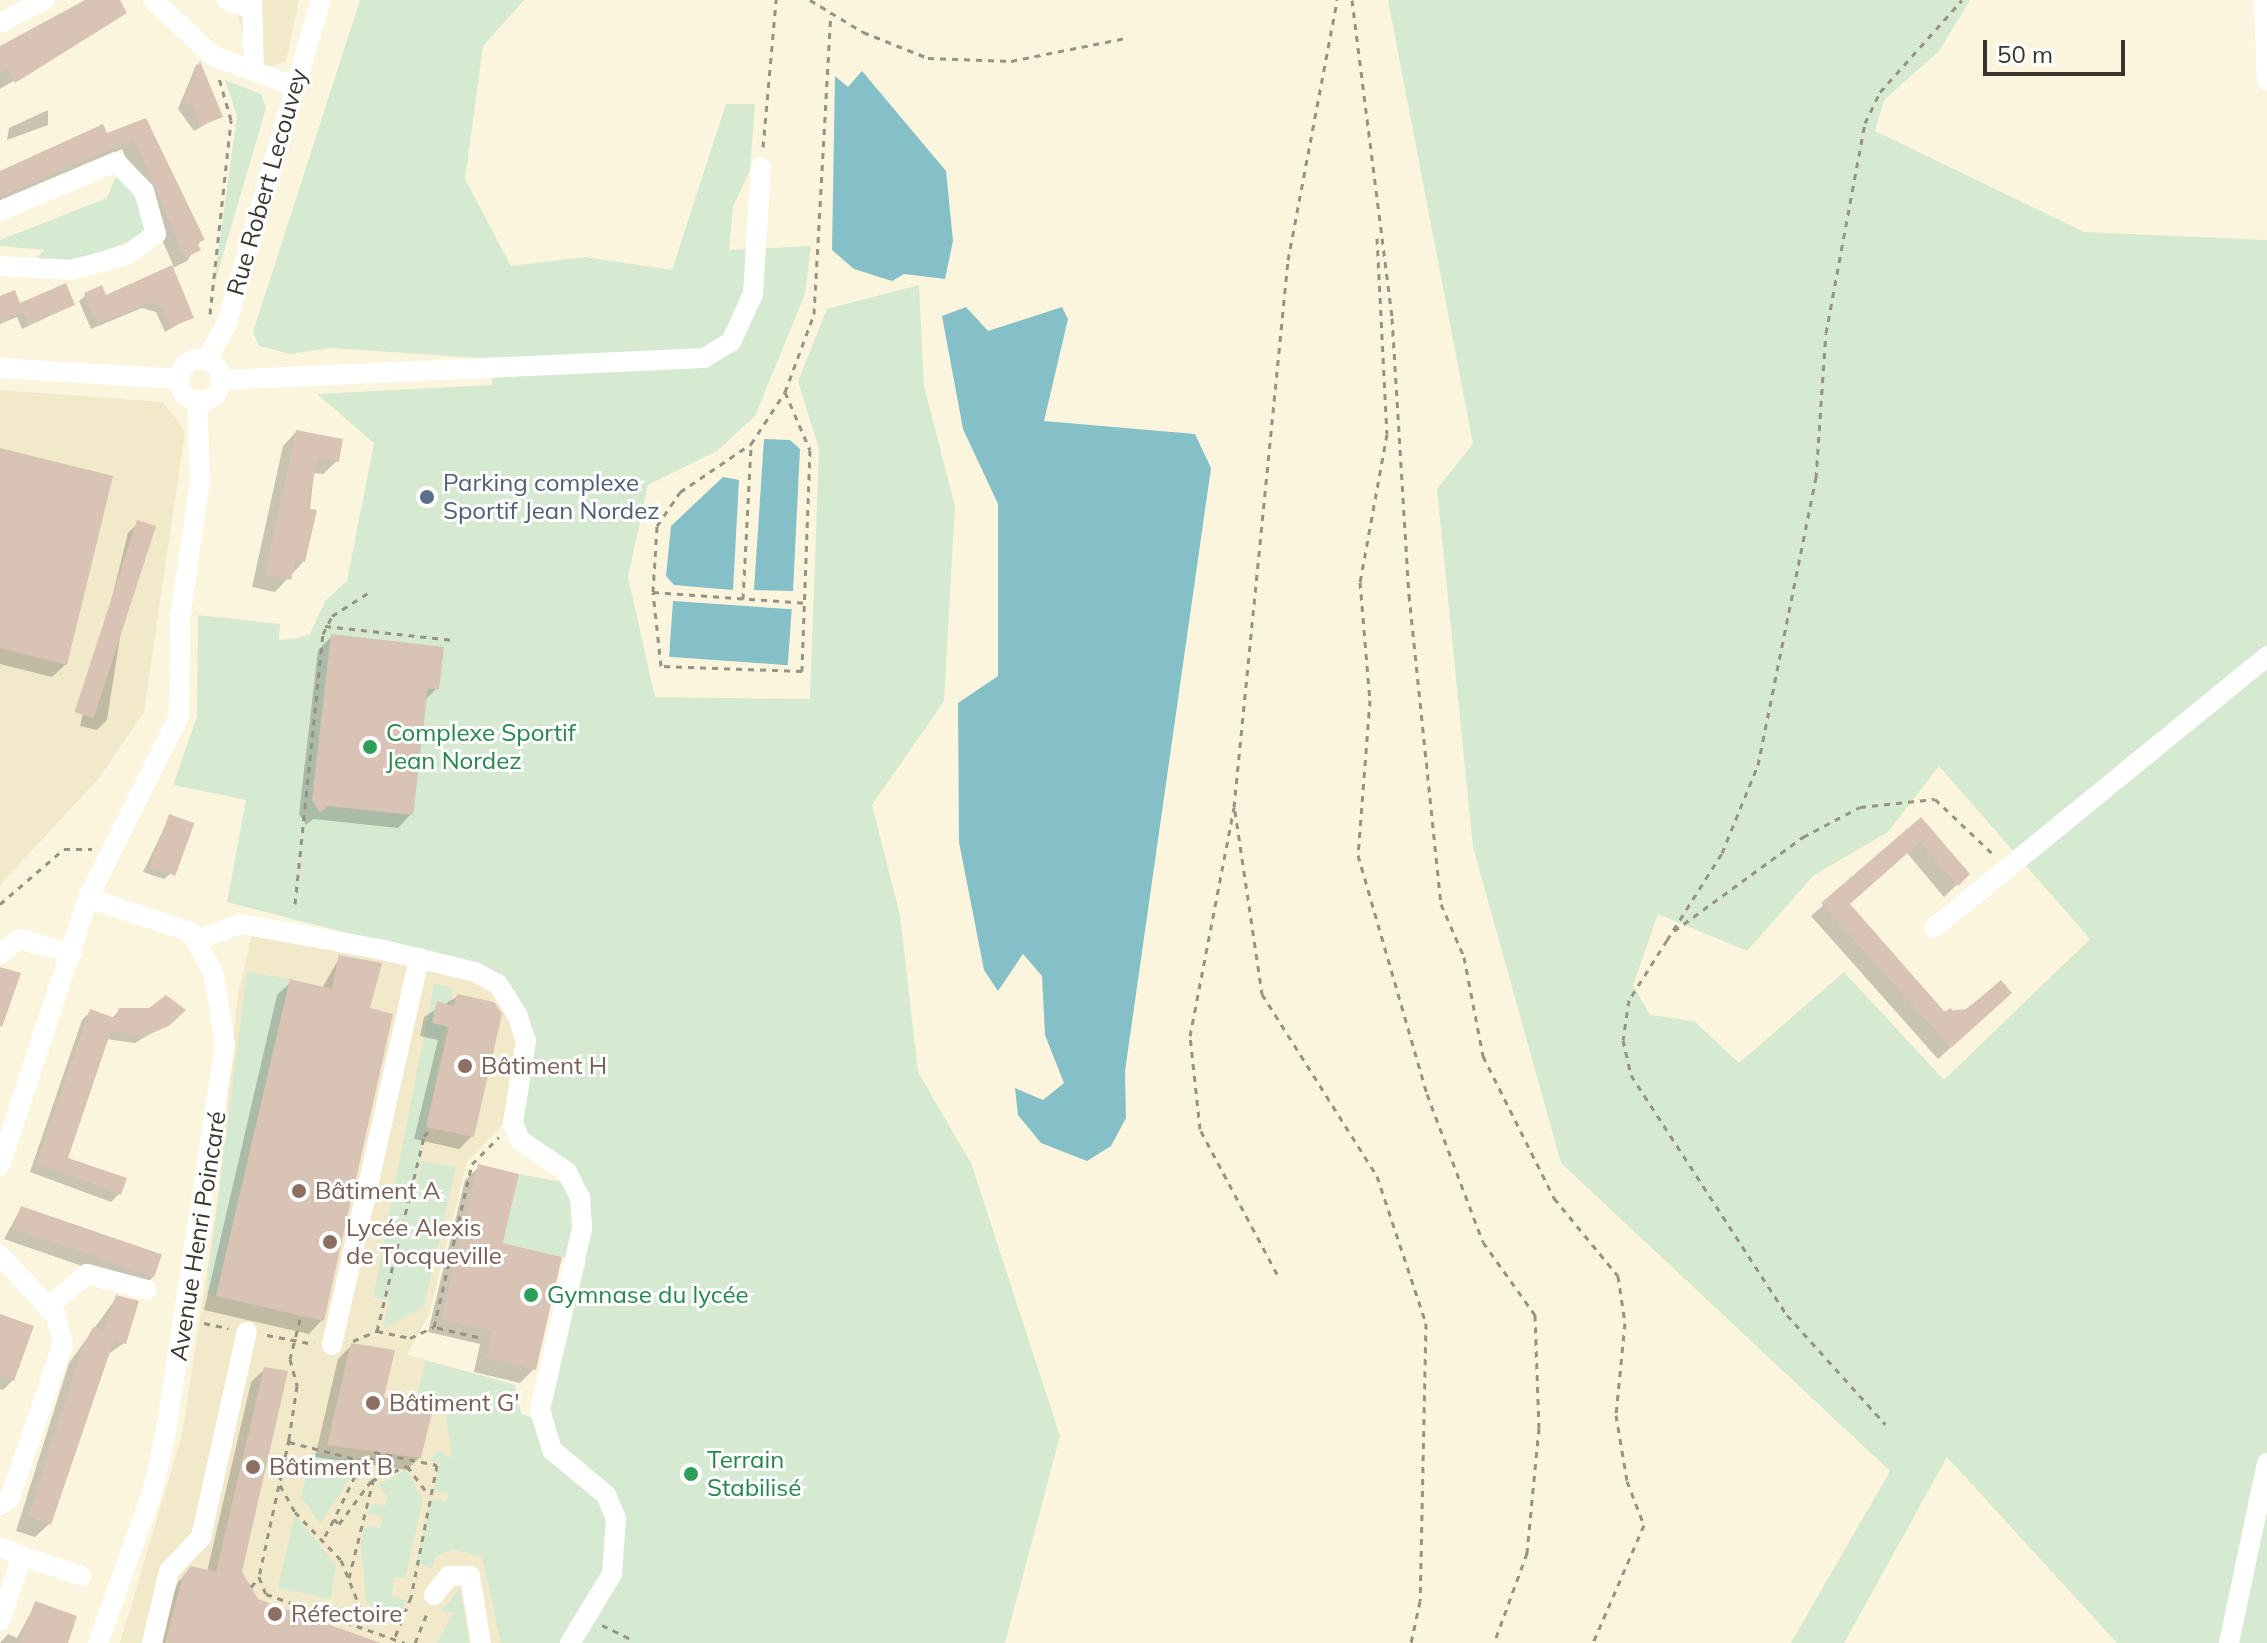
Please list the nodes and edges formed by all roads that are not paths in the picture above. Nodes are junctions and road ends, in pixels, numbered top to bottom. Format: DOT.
graph roads {
  1 [pos="44,0"];
  2 [pos="153,0"];
  3 [pos="227,0"];
  4 [pos="321,0"];
  5 [pos="2264,0"];
  6 [pos="251,5"];
  7 [pos="0,23"];
  8 [pos="254,71"];
  9 [pos="2267,80"];
  10 [pos="294,86"];
  11 [pos="761,167"];
  12 [pos="0,211"];
  13 [pos="0,266"];
  14 [pos="206,360"];
  15 [pos="0,368"];
  16 [pos="180,379"];
  17 [pos="221,380"];
  18 [pos="197,400"];
  19 [pos="2267,656"];
  20 [pos="88,898"];
  21 [pos="1934,928"];
  22 [pos="196,940"];
  23 [pos="72,953"];
  24 [pos="0,954"];
  25 [pos="419,958"];
  26 [pos="0,1166"];
  27 [pos="0,1255"];
  28 [pos="147,1290"];
  29 [pos="48,1307"];
  30 [pos="247,1332"];
  31 [pos="332,1345"];
  32 [pos="2267,1463"];
  33 [pos="0,1505"];
  34 [pos="0,1547"];
  35 [pos="22,1556"];
  36 [pos="82,1576"];
  37 [pos="434,1595"];
  38 [pos="0,1621"];
  39 [pos="105,1640"];
  40 [pos="152,1643"];
  41 [pos="481,1643"];
  42 [pos="570,1643"];
  43 [pos="2229,1643"];
  1 -- 7 [label="street"];
  2 -- 8 [label="street"];
  3 -- 6 [label="street"];
  4 -- 10 [label="street, Rue Robert Lecouvey"];
  5 -- 9 [label="street"];
  6 -- 8 [label="street"];
  8 -- 10 [label="street"];
  10 -- 14 [label="street, Rue Robert Lecouvey"];
  11 -- 17 [label="street"];
  12 -- 13 [label="street"];
  14 -- 16 [label="street"];
  14 -- 17 [label="street"];
  15 -- 16 [label="street"];
  16 -- 18 [label="street"];
  17 -- 18 [label="street"];
  18 -- 20 [label="street"];
  19 -- 21 [label="street"];
  20 -- 22 [label="street"];
  20 -- 23 [label="street"];
  22 -- 25 [label="street"];
  22 -- 39 [label="street, Avenue Henri Poincaré"];
  23 -- 24 [label="street"];
  23 -- 26 [label="street"];
  25 -- 31 [label="street"];
  25 -- 42 [label="street"];
  27 -- 29 [label="street"];
  28 -- 29 [label="street"];
  29 -- 33 [label="street"];
  30 -- 40 [label="street"];
  32 -- 43 [label="street"];
  34 -- 35 [label="street"];
  35 -- 36 [label="street"];
  35 -- 38 [label="street"];
  37 -- 41 [label="street"];
}
